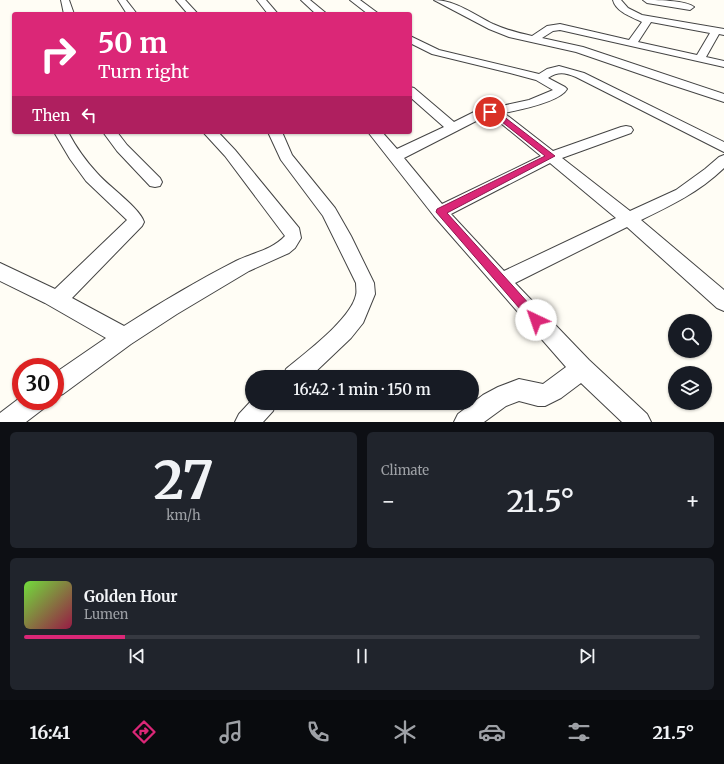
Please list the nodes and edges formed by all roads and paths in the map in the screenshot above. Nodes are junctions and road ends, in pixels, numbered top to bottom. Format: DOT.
graph roads {
  1 [pos="65,0"];
  2 [pos="122,0"];
  3 [pos="180,0"];
  4 [pos="261,0"];
  5 [pos="305,0"];
  6 [pos="354,0"];
  7 [pos="438,0"];
  8 [pos="617,0"];
  9 [pos="647,0"];
  10 [pos="690,7"];
  11 [pos="68,12"];
  12 [pos="131,12"];
  13 [pos="191,12"];
  14 [pos="271,12"];
  15 [pos="320,12"];
  16 [pos="371,12"];
  17 [pos="638,16"];
  18 [pos="720,32"];
  19 [pos="412,40"];
  20 [pos="533,40"];
  21 [pos="632,43"];
  22 [pos="700,58"];
  23 [pos="724,64"];
  24 [pos="540,78"];
  25 [pos="412,92"];
  26 [pos="724,98"];
  27 [pos="494,111"];
  28 [pos="453,128"];
  29 [pos="626,130"];
  30 [pos="62,134"];
  31 [pos="112,134"];
  32 [pos="212,134"];
  33 [pos="276,134"];
  34 [pos="377,134"];
  35 [pos="724,148"];
  36 [pos="396,156"];
  37 [pos="551,156"];
  38 [pos="724,160"];
  39 [pos="155,182"];
  40 [pos="440,212"];
  41 [pos="630,220"];
  42 [pos="0,271"];
  43 [pos="501,280"];
  44 [pos="57,300"];
  45 [pos="724,302"];
  46 [pos="124,337"];
  47 [pos="581,368"];
  48 [pos="302,370"];
  49 [pos="64,379"];
  50 [pos="23,410"];
  51 [pos="259,410"];
  52 [pos="7,422"];
  53 [pos="247,422"];
  54 [pos="466,422"];
  55 [pos="639,422"];
  1 -- 11 [label="street"];
  2 -- 12 [label="street"];
  3 -- 13 [label="street"];
  4 -- 14 [label="street"];
  5 -- 15 [label="street"];
  6 -- 16 [label="street"];
  7 -- 20 [label="street"];
  8 -- 17 [label="street"];
  9 -- 10 [label="street"];
  17 -- 18 [label="street"];
  17 -- 21 [label="street"];
  18 -- 22 [label="street"];
  19 -- 24 [label="street"];
  20 -- 21 [label="street"];
  20 -- 26 [label="street"];
  21 -- 22 [label="street"];
  22 -- 23 [label="street"];
  24 -- 27 [label="street"];
  24 -- 35 [label="street"];
  25 -- 28 [label="street"];
  27 -- 28 [label="street"];
  27 -- 37 [label="street"];
  28 -- 36 [label="street"];
  29 -- 37 [label="street"];
  30 -- 44 [label="street"];
  31 -- 39 [label="street"];
  32 -- 46 [label="street"];
  33 -- 48 [label="street"];
  34 -- 36 [label="street"];
  36 -- 40 [label="street"];
  37 -- 40 [label="street"];
  37 -- 41 [label="street"];
  38 -- 41 [label="street"];
  40 -- 43 [label="street"];
  41 -- 43 [label="street"];
  41 -- 45 [label="street"];
  42 -- 44 [label="street"];
  43 -- 47 [label="street"];
  44 -- 46 [label="street"];
  46 -- 49 [label="street"];
  47 -- 54 [label="street"];
  47 -- 55 [label="street"];
  50 -- 52 [label="street"];
  51 -- 53 [label="street"];
}
